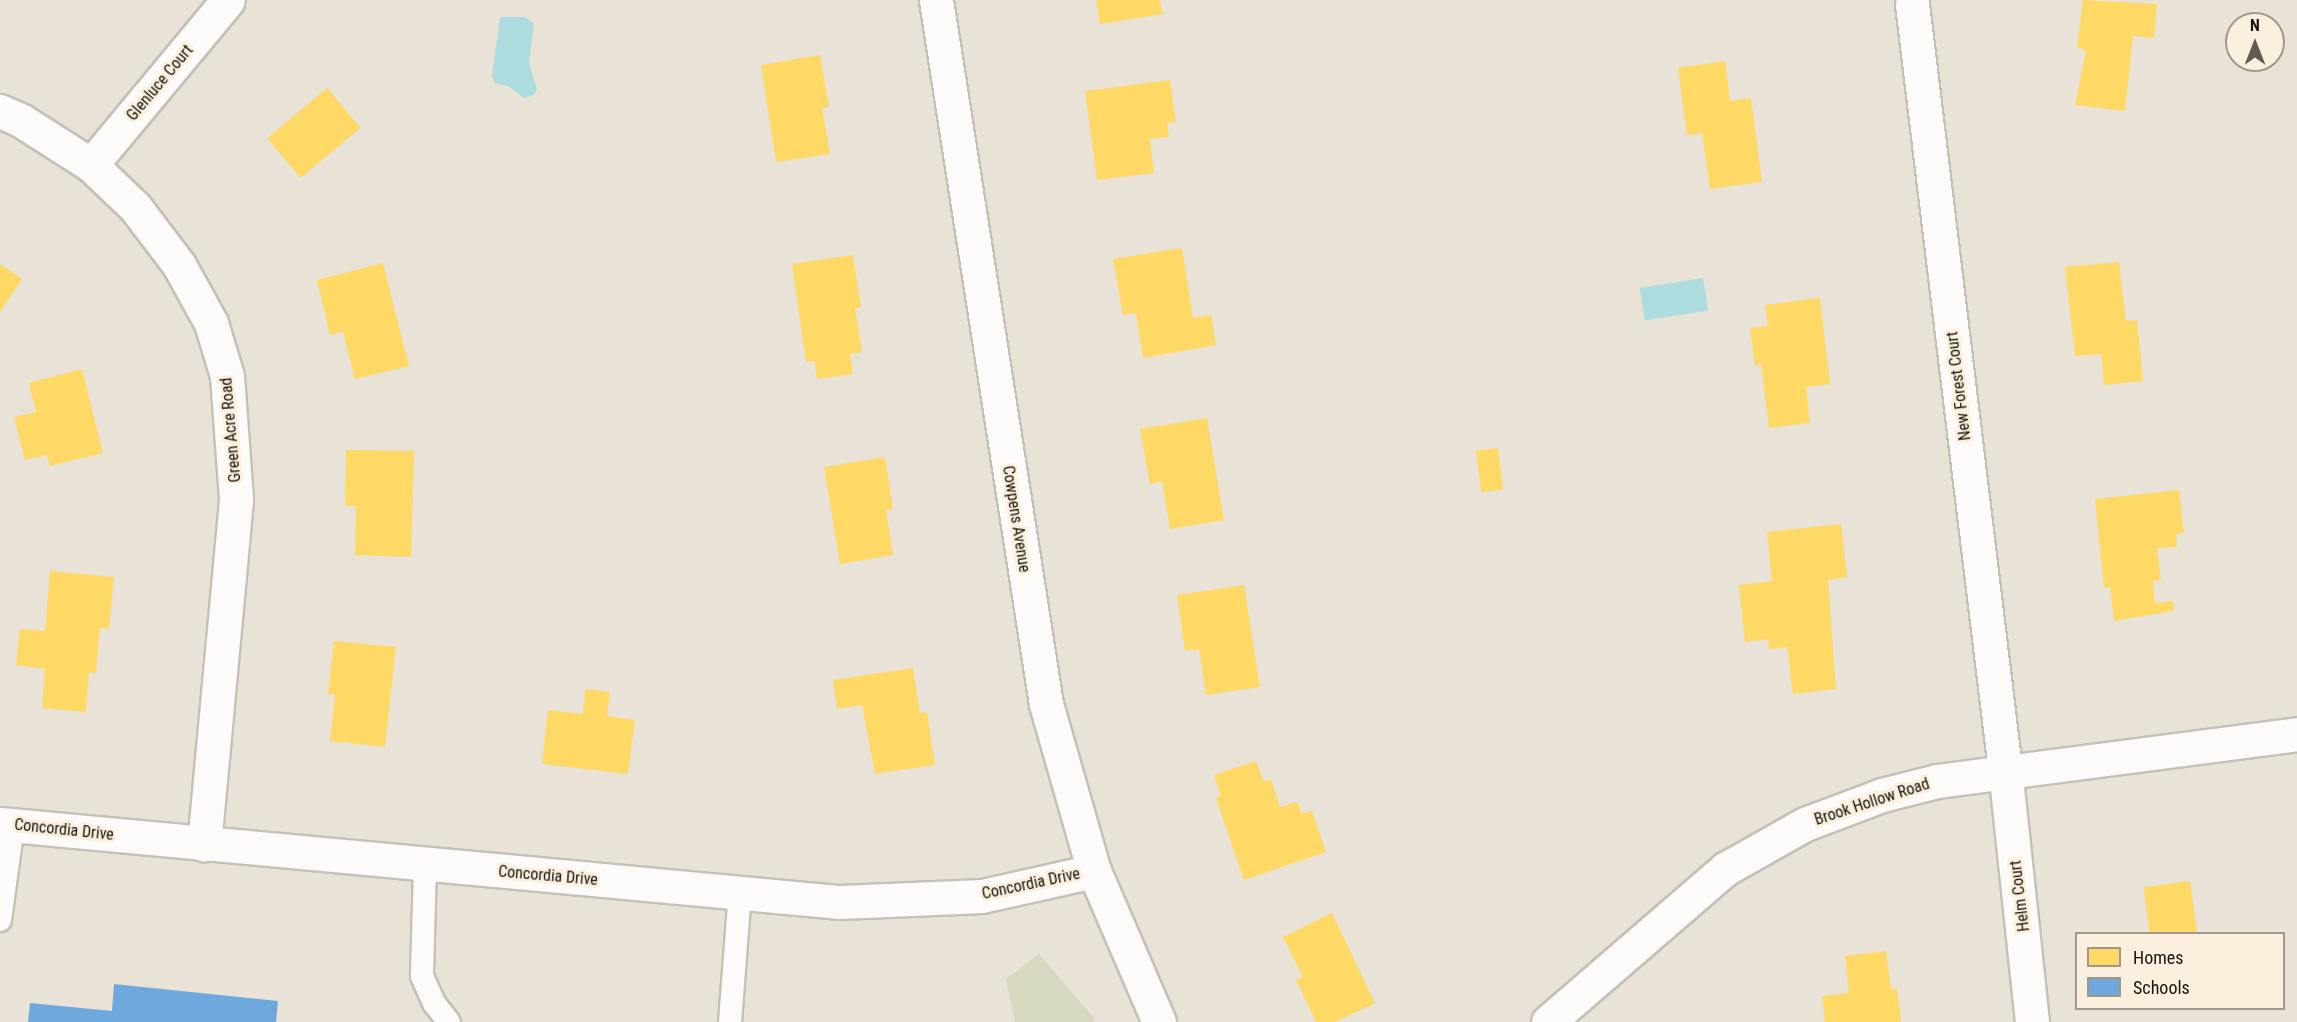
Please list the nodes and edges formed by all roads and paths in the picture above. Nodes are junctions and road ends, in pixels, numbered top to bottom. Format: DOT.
graph roads {
  1 [pos="228,0"];
  2 [pos="936,0"];
  3 [pos="1912,4"];
  4 [pos="0,111"];
  5 [pos="91,165"];
  6 [pos="2297,734"];
  7 [pos="2006,769"];
  8 [pos="6,825"];
  9 [pos="204,844"];
  10 [pos="425,866"];
  11 [pos="1094,871"];
  12 [pos="740,893"];
  13 [pos="0,920"];
  14 [pos="449,1022"];
  15 [pos="730,1022"];
  16 [pos="1159,1022"];
  17 [pos="1548,1022"];
  18 [pos="2032,1022"];
  1 -- 5 [label="street, Glenluce Court"];
  2 -- 11 [label="street, Cowpens Avenue"];
  3 -- 7 [label="street, New Forest Court"];
  4 -- 5 [label="street, Green Acre Road"];
  5 -- 9 [label="street, Green Acre Road"];
  6 -- 7 [label="street, Brook Hollow Road"];
  7 -- 17 [label="street, Brook Hollow Road"];
  7 -- 18 [label="street, Helm Court"];
  8 -- 9 [label="street, Concordia Drive"];
  8 -- 13 [label="lane"];
  9 -- 10 [label="street, Concordia Drive"];
  10 -- 12 [label="street, Concordia Drive"];
  10 -- 14 [label="lane"];
  11 -- 12 [label="street, Concordia Drive"];
  11 -- 16 [label="street, Cowpens Avenue"];
  12 -- 15 [label="lane"];
}
